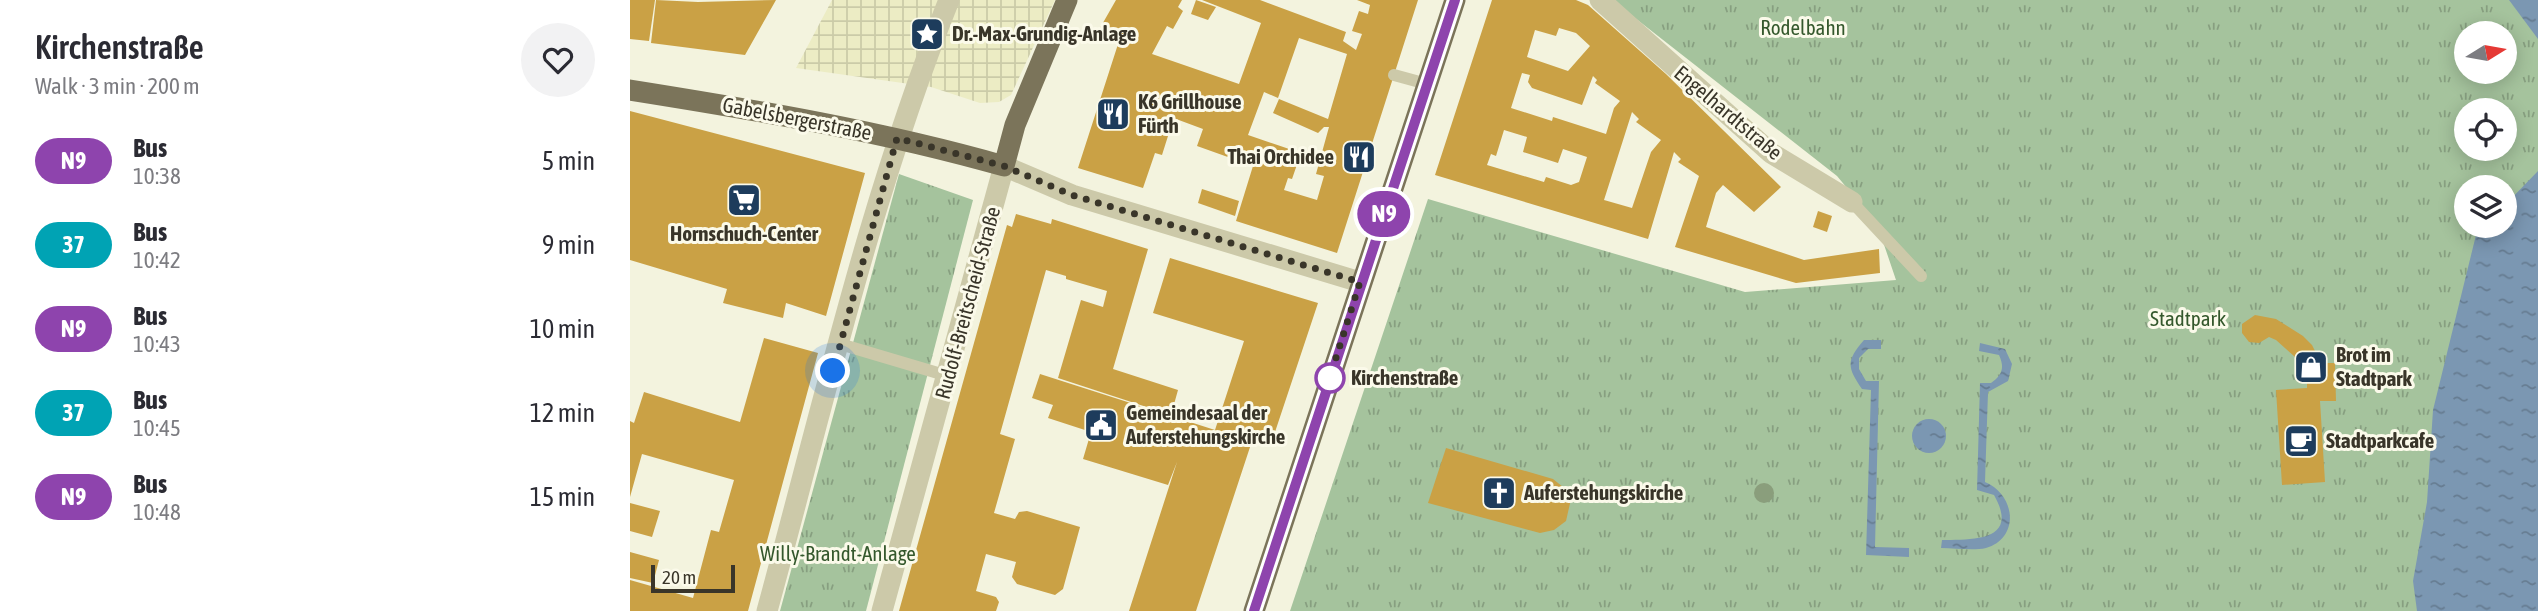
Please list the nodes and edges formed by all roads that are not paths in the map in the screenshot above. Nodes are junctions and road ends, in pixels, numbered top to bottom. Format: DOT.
graph roads {
  1 [pos="949,0"];
  2 [pos="1068,0"];
  3 [pos="1455,0"];
  4 [pos="1600,0"];
  5 [pos="1394,75"];
  6 [pos="1427,84"];
  7 [pos="630,90"];
  8 [pos="897,138"];
  9 [pos="1004,166"];
  10 [pos="1852,202"];
  11 [pos="1921,276"];
  12 [pos="1360,282"];
  13 [pos="840,344"];
  14 [pos="948,376"];
  15 [pos="767,611"];
  16 [pos="882,611"];
  17 [pos="1254,611"];
  1 -- 8 [label="street"];
  2 -- 9 [label="main road, Rudolf-Breitscheid-Straße"];
  3 -- 6 [label="main road"];
  4 -- 10 [label="street, Engelhardtstraße"];
  5 -- 6 [label="lane"];
  6 -- 12 [label="main road"];
  7 -- 8 [label="main road, Gabelsbergerstraße"];
  8 -- 9 [label="main road, Gabelsbergerstraße"];
  8 -- 13 [label="street"];
  9 -- 12 [label="street"];
  9 -- 14 [label="street, Rudolf-Breitscheid-Straße"];
  10 -- 11 [label="lane, Engelhardtstraße"];
  12 -- 17 [label="main road"];
  13 -- 14 [label="lane"];
  13 -- 15 [label="street"];
  14 -- 16 [label="street, Rudolf-Breitscheid-Straße"];
}
